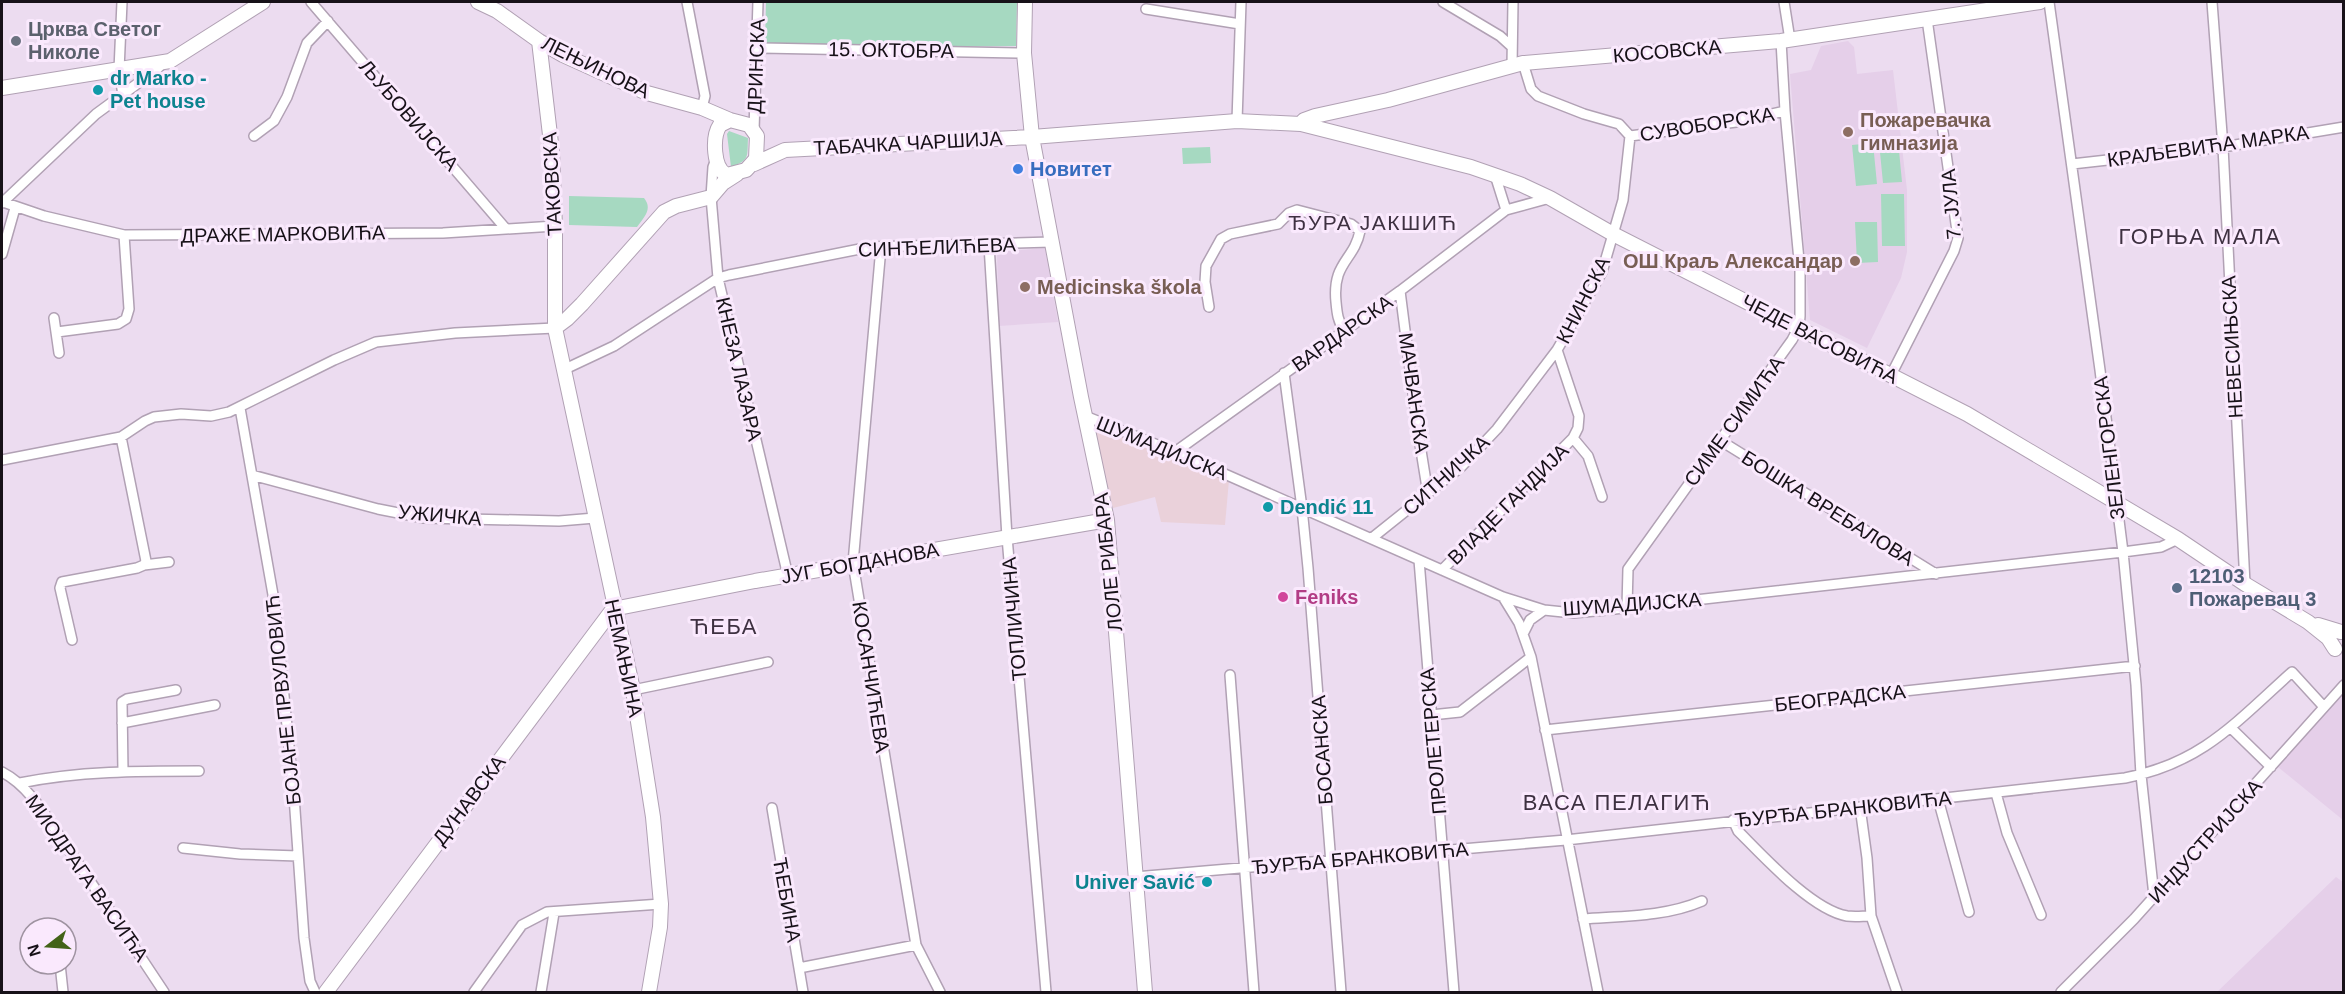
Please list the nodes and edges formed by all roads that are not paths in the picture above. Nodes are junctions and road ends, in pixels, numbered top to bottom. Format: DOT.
graph roads {
  1 [pos="122,2"];
  2 [pos="262,2"];
  3 [pos="311,2"];
  4 [pos="478,2"];
  5 [pos="687,2"];
  6 [pos="758,2"];
  7 [pos="1025,2"];
  8 [pos="1241,2"];
  9 [pos="1443,2"];
  10 [pos="1513,2"];
  11 [pos="1784,2"];
  12 [pos="2040,2"];
  13 [pos="2049,2"];
  14 [pos="2212,2"];
  15 [pos="493,6"];
  16 [pos="1146,9"];
  17 [pos="1927,18"];
  18 [pos="328,21"];
  19 [pos="1240,24"];
  20 [pos="1786,40"];
  21 [pos="539,41"];
  22 [pos="1511,46"];
  23 [pos="757,48"];
  24 [pos="1024,52"];
  25 [pos="162,64"];
  26 [pos="1517,64"];
  27 [pos="119,70"];
  28 [pos="2,88"];
  29 [pos="123,95"];
  30 [pos="702,108"];
  31 [pos="1342,110"];
  32 [pos="1785,111"];
  33 [pos="730,120"];
  34 [pos="1237,121"];
  35 [pos="1301,124"];
  36 [pos="2343,127"];
  37 [pos="755,133"];
  38 [pos="1342,133"];
  39 [pos="716,135"];
  40 [pos="254,136"];
  41 [pos="1630,136"];
  42 [pos="1032,137"];
  43 [pos="2223,147"];
  44 [pos="785,150"];
  45 [pos="716,159"];
  46 [pos="754,164"];
  47 [pos="2072,164"];
  48 [pos="738,173"];
  49 [pos="1496,175"];
  50 [pos="711,197"];
  51 [pos="1550,198"];
  52 [pos="2,203"];
  53 [pos="15,208"];
  54 [pos="1506,210"];
  55 [pos="555,226"];
  56 [pos="506,229"];
  57 [pos="1613,234"];
  58 [pos="123,235"];
  59 [pos="1051,242"];
  60 [pos="989,245"];
  61 [pos="881,247"];
  62 [pos="2,254"];
  63 [pos="718,278"];
  64 [pos="1400,291"];
  65 [pos="1209,307"];
  66 [pos="54,318"];
  67 [pos="1799,327"];
  68 [pos="555,328"];
  69 [pos="1344,330"];
  70 [pos="57,332"];
  71 [pos="1557,350"];
  72 [pos="59,352"];
  73 [pos="563,370"];
  74 [pos="1284,373"];
  75 [pos="1891,375"];
  76 [pos="240,408"];
  77 [pos="1085,416"];
  78 [pos="121,437"];
  79 [pos="1573,438"];
  80 [pos="1720,441"];
  81 [pos="1175,452"];
  82 [pos="2,460"];
  83 [pos="252,475"];
  84 [pos="1428,494"];
  85 [pos="1602,496"];
  86 [pos="2115,502"];
  87 [pos="1302,508"];
  88 [pos="596,518"];
  89 [pos="1107,520"];
  90 [pos="1007,537"];
  91 [pos="1372,538"];
  92 [pos="2178,539"];
  93 [pos="2123,552"];
  94 [pos="1419,561"];
  95 [pos="169,562"];
  96 [pos="853,564"];
  97 [pos="144,565"];
  98 [pos="1442,570"];
  99 [pos="1936,574"];
  100 [pos="788,576"];
  101 [pos="2245,584"];
  102 [pos="1503,597"];
  103 [pos="1627,607"];
  104 [pos="614,609"];
  105 [pos="1544,610"];
  106 [pos="2308,622"];
  107 [pos="2342,632"];
  108 [pos="1523,634"];
  109 [pos="72,640"];
  110 [pos="2339,654"];
  111 [pos="1531,657"];
  112 [pos="768,662"];
  113 [pos="2135,666"];
  114 [pos="1230,675"];
  115 [pos="2343,685"];
  116 [pos="176,690"];
  117 [pos="633,690"];
  118 [pos="215,705"];
  119 [pos="2324,707"];
  120 [pos="1431,715"];
  121 [pos="122,723"];
  122 [pos="2231,728"];
  123 [pos="1545,730"];
  124 [pos="2271,767"];
  125 [pos="199,771"];
  126 [pos="2,772"];
  127 [pos="123,772"];
  128 [pos="2141,775"];
  129 [pos="20,783"];
  130 [pos="1996,793"];
  131 [pos="1938,799"];
  132 [pos="1860,807"];
  133 [pos="772,808"];
  134 [pos="1732,820"];
  135 [pos="1566,840"];
  136 [pos="183,848"];
  137 [pos="1442,851"];
  138 [pos="298,856"];
  139 [pos="1331,861"];
  140 [pos="1244,867"];
  141 [pos="1135,877"];
  142 [pos="2154,896"];
  143 [pos="1702,901"];
  144 [pos="661,904"];
  145 [pos="1969,912"];
  146 [pos="554,913"];
  147 [pos="2041,915"];
  148 [pos="1871,916"];
  149 [pos="1583,919"];
  150 [pos="916,945"];
  151 [pos="799,968"];
  152 [pos="61,976"];
  153 [pos="63,993"];
  154 [pos="165,993"];
  155 [pos="315,993"];
  156 [pos="326,993"];
  157 [pos="474,993"];
  158 [pos="541,993"];
  159 [pos="649,993"];
  160 [pos="803,993"];
  161 [pos="940,993"];
  162 [pos="1046,993"];
  163 [pos="1145,993"];
  164 [pos="1254,993"];
  165 [pos="1341,993"];
  166 [pos="1454,993"];
  167 [pos="1598,993"];
  168 [pos="1897,993"];
  169 [pos="2061,993"];
  1 -- 27 [label="street"];
  2 -- 25 [label="street"];
  3 -- 18 [label="street, ЉУБОВИЈСКА"];
  4 -- 15 [label="street, ЛЕЊИНОВА"];
  5 -- 30 [label="street"];
  6 -- 23 [label="street, ДРИНСКА"];
  7 -- 24 [label="street, ЛОЛЕ РИБАРА"];
  8 -- 19 [label="street"];
  9 -- 22 [label="street"];
  10 -- 22 [label="street, СУВОБОРСКА"];
  11 -- 20 [label="street, СИМЕ СИМИЋА"];
  12 -- 17 [label="street, КОСОВСКА"];
  13 -- 47 [label="street, ЗЕЛЕНГОРСКА"];
  14 -- 43 [label="street, НЕВЕСИЊСКА"];
  15 -- 21 [label="street, ЛЕЊИНОВА"];
  16 -- 19 [label="street"];
  17 -- 20 [label="street, КОСОВСКА"];
  17 -- 75 [label="street, 7. ЈУЛА"];
  18 -- 40 [label="street"];
  18 -- 56 [label="street, ЉУБОВИЈСКА"];
  19 -- 34 [label="street"];
  20 -- 26 [label="street, КОСОВСКА"];
  20 -- 32 [label="street, СИМЕ СИМИЋА"];
  21 -- 30 [label="street, ЛЕЊИНОВА"];
  21 -- 55 [label="street, ТАКОВСКА"];
  22 -- 26 [label="street, СУВОБОРСКА"];
  23 -- 24 [label="street, 15. ОКТОБРА"];
  23 -- 37 [label="street, ДРИНСКА"];
  24 -- 42 [label="street, ЛОЛЕ РИБАРА"];
  25 -- 27 [label="street"];
  25 -- 29 [label="street"];
  26 -- 31 [label="street, КОСОВСКА"];
  26 -- 41 [label="street, СУВОБОРСКА"];
  27 -- 28 [label="street"];
  27 -- 29 [label="street"];
  29 -- 52 [label="street"];
  30 -- 33 [label="street, ЛЕЊИНОВА"];
  30 -- 39 [label="street"];
  31 -- 35 [label="street, КОСОВСКА"];
  31 -- 38 [label="street"];
  32 -- 41 [label="street, СУВОБОРСКА"];
  32 -- 67 [label="street, СИМЕ СИМИЋА"];
  33 -- 37 [label="street"];
  33 -- 39 [label="street"];
  34 -- 35 [label="street, ТАБАЧКА ЧАРШИЈА"];
  34 -- 42 [label="street, ТАБАЧКА ЧАРШИЈА"];
  35 -- 38 [label="street, ЧЕДЕ ВАСОВИЋА"];
  36 -- 43 [label="street, КРАЉЕВИЋА МАРКА"];
  37 -- 44 [label="street, ТАБАЧКА ЧАРШИЈА"];
  37 -- 46 [label="street"];
  38 -- 49 [label="street, ЧЕДЕ ВАСОВИЋА"];
  39 -- 45 [label="street"];
  41 -- 57 [label="street, СУВОБОРСКА"];
  42 -- 44 [label="street, ТАБАЧКА ЧАРШИЈА"];
  42 -- 59 [label="street, ЛОЛЕ РИБАРА"];
  43 -- 47 [label="street, КРАЉЕВИЋА МАРКА"];
  43 -- 101 [label="street, НЕВЕСИЊСКА"];
  44 -- 46 [label="street, ТАБАЧКА ЧАРШИЈА"];
  45 -- 48 [label="street"];
  45 -- 50 [label="street, КНЕЗА ЛАЗАРА"];
  46 -- 48 [label="street"];
  47 -- 86 [label="street, ЗЕЛЕНГОРСКА"];
  48 -- 50 [label="street"];
  49 -- 51 [label="street, ЧЕДЕ ВАСОВИЋА"];
  49 -- 54 [label="street"];
  50 -- 63 [label="street, КНЕЗА ЛАЗАРА"];
  50 -- 68 [label="street"];
  51 -- 54 [label="street, ВАРДАРСКА"];
  51 -- 57 [label="street, ЧЕДЕ ВАСОВИЋА"];
  52 -- 53 [label="street, ДРАЖЕ МАРКОВИЋА"];
  53 -- 58 [label="street, ДРАЖЕ МАРКОВИЋА"];
  53 -- 62 [label="street"];
  54 -- 64 [label="street, ВАРДАРСКА"];
  55 -- 56 [label="street, ДРАЖЕ МАРКОВИЋА"];
  55 -- 68 [label="street, ТАКОВСКА"];
  56 -- 58 [label="street, ДРАЖЕ МАРКОВИЋА"];
  57 -- 67 [label="street, ЧЕДЕ ВАСОВИЋА"];
  57 -- 71 [label="street, КНИНСКА"];
  58 -- 70 [label="street"];
  59 -- 60 [label="street, СИНЂЕЛИЋЕВА"];
  59 -- 77 [label="street, ЛОЛЕ РИБАРА"];
  60 -- 61 [label="street, СИНЂЕЛИЋЕВА"];
  60 -- 90 [label="street, ТОПЛИЧИНА"];
  61 -- 63 [label="street, СИНЂЕЛИЋЕВА"];
  61 -- 96 [label="street, КОСАНЧИЋЕВА"];
  63 -- 73 [label="street, СИНЂЕЛИЋЕВА"];
  63 -- 100 [label="street, КНЕЗА ЛАЗАРА"];
  64 -- 69 [label="street, ВАРДАРСКА"];
  64 -- 84 [label="street, МАЧВАНСКА"];
  65 -- 69 [label="street"];
  66 -- 70 [label="street"];
  67 -- 75 [label="street, ЧЕДЕ ВАСОВИЋА"];
  67 -- 80 [label="street, СИМЕ СИМИЋА"];
  68 -- 73 [label="street, НЕМАЊИНА"];
  68 -- 76 [label="street"];
  69 -- 74 [label="street, ВАРДАРСКА"];
  70 -- 72 [label="street"];
  71 -- 79 [label="street, КНИНСКА"];
  71 -- 84 [label="street, СИТНИЧКА"];
  73 -- 88 [label="street, НЕМАЊИНА"];
  74 -- 81 [label="street, ВАРДАРСКА"];
  74 -- 87 [label="street, БОСАНСКА"];
  75 -- 86 [label="street, ЧЕДЕ ВАСОВИЋА"];
  76 -- 78 [label="street"];
  76 -- 83 [label="street, БОЈАНЕ ПРВУЛОВИЋ"];
  77 -- 81 [label="street, ШУМАДИЈСКА"];
  77 -- 89 [label="street, ЛОЛЕ РИБАРА"];
  78 -- 82 [label="street"];
  78 -- 97 [label="street"];
  79 -- 85 [label="street"];
  79 -- 98 [label="street, ВЛАДЕ ГАНДИЈА"];
  80 -- 99 [label="street, БОШКА ВРЕБАЛОВА"];
  80 -- 103 [label="street, СИМЕ СИМИЋА"];
  81 -- 87 [label="street, ШУМАДИЈСКА"];
  83 -- 88 [label="street, УЖИЧКА"];
  83 -- 138 [label="street, БОЈАНЕ ПРВУЛОВИЋ"];
  84 -- 91 [label="street, СИТНИЧКА"];
  86 -- 92 [label="street, ЧЕДЕ ВАСОВИЋА"];
  86 -- 93 [label="street, ЗЕЛЕНГОРСКА"];
  87 -- 91 [label="street, ШУМАДИЈСКА"];
  87 -- 139 [label="street, БОСАНСКА"];
  88 -- 104 [label="street, НЕМАЊИНА"];
  89 -- 90 [label="street, ЈУГ БОГДАНОВА"];
  89 -- 141 [label="street, ЛОЛЕ РИБАРА"];
  90 -- 96 [label="street, ЈУГ БОГДАНОВА"];
  90 -- 162 [label="street, ТОПЛИЧИНА"];
  91 -- 94 [label="street, ШУМАДИЈСКА"];
  92 -- 93 [label="street, ШУМАДИЈСКА"];
  92 -- 101 [label="street, ЧЕДЕ ВАСОВИЋА"];
  93 -- 99 [label="street, ШУМАДИЈСКА"];
  93 -- 113 [label="street, ЗЕЛЕНГОРСКА"];
  94 -- 98 [label="street, ШУМАДИЈСКА"];
  94 -- 120 [label="street, ПРОЛЕТЕРСКА"];
  95 -- 97 [label="street"];
  96 -- 100 [label="street, ЈУГ БОГДАНОВА"];
  96 -- 150 [label="street, КОСАНЧИЋЕВА"];
  97 -- 109 [label="street"];
  98 -- 102 [label="street, ШУМАДИЈСКА"];
  99 -- 103 [label="street, ШУМАДИЈСКА"];
  100 -- 104 [label="street, ЈУГ БОГДАНОВА"];
  101 -- 106 [label="street, ЧЕДЕ ВАСОВИЋА"];
  102 -- 105 [label="street, ШУМАДИЈСКА"];
  102 -- 108 [label="street"];
  103 -- 105 [label="street, ШУМАДИЈСКА"];
  104 -- 117 [label="street, НЕМАЊИНА"];
  104 -- 156 [label="street, ДУНАВСКА"];
  105 -- 108 [label="street"];
  106 -- 107 [label="street, ЧЕДЕ ВАСОВИЋА"];
  106 -- 110 [label="street, ЧЕДЕ ВАСОВИЋА"];
  107 -- 110 [label="street"];
  108 -- 111 [label="street"];
  111 -- 120 [label="street"];
  111 -- 123 [label="street"];
  112 -- 117 [label="street"];
  113 -- 123 [label="street, БЕОГРАДСКА"];
  113 -- 128 [label="street, ЗЕЛЕНГОРСКА"];
  114 -- 140 [label="street"];
  115 -- 119 [label="street, ИНДУСТРИЈСКА"];
  116 -- 121 [label="street"];
  117 -- 144 [label="street, НЕМАЊИНА"];
  118 -- 121 [label="street"];
  119 -- 122 [label="street, ЂУРЂА БРАНКОВИЋА"];
  119 -- 124 [label="street, ИНДУСТРИЈСКА"];
  120 -- 137 [label="street, ПРОЛЕТЕРСКА"];
  121 -- 127 [label="street"];
  122 -- 124 [label="street"];
  122 -- 128 [label="street, ЂУРЂА БРАНКОВИЋА"];
  123 -- 135 [label="street"];
  124 -- 142 [label="street, ИНДУСТРИЈСКА"];
  125 -- 127 [label="street"];
  126 -- 129 [label="street, МИОДРАГА ВАСИЋА"];
  127 -- 129 [label="street"];
  128 -- 130 [label="street, ЂУРЂА БРАНКОВИЋА"];
  128 -- 142 [label="street, ЗЕЛЕНГОРСКА"];
  129 -- 154 [label="street, МИОДРАГА ВАСИЋА"];
  130 -- 131 [label="street, ЂУРЂА БРАНКОВИЋА"];
  130 -- 147 [label="street"];
  131 -- 132 [label="street, ЂУРЂА БРАНКОВИЋА"];
  131 -- 145 [label="street"];
  132 -- 134 [label="street, ЂУРЂА БРАНКОВИЋА"];
  132 -- 148 [label="street"];
  133 -- 151 [label="street, ЋЕБИНА"];
  134 -- 135 [label="street, ЂУРЂА БРАНКОВИЋА"];
  134 -- 148 [label="street"];
  135 -- 137 [label="street, ЂУРЂА БРАНКОВИЋА"];
  135 -- 149 [label="street"];
  136 -- 138 [label="street"];
  137 -- 139 [label="street, ЂУРЂА БРАНКОВИЋА"];
  137 -- 166 [label="street, ПРОЛЕТЕРСКА"];
  138 -- 155 [label="street, БОЈАНЕ ПРВУЛОВИЋ"];
  139 -- 140 [label="street, ЂУРЂА БРАНКОВИЋА"];
  139 -- 165 [label="street, БОСАНСКА"];
  140 -- 141 [label="street, ЂУРЂА БРАНКОВИЋА"];
  140 -- 164 [label="street"];
  141 -- 163 [label="street, ЛОЛЕ РИБАРА"];
  142 -- 169 [label="street, ИНДУСТРИЈСКА"];
  143 -- 149 [label="street"];
  144 -- 146 [label="street"];
  144 -- 159 [label="street, НЕМАЊИНА"];
  146 -- 157 [label="street"];
  146 -- 158 [label="street"];
  148 -- 168 [label="street"];
  149 -- 167 [label="street"];
  150 -- 151 [label="street"];
  150 -- 161 [label="street, КОСАНЧИЋЕВА"];
  151 -- 160 [label="street, ЋЕБИНА"];
  152 -- 153 [label="street"];
}
